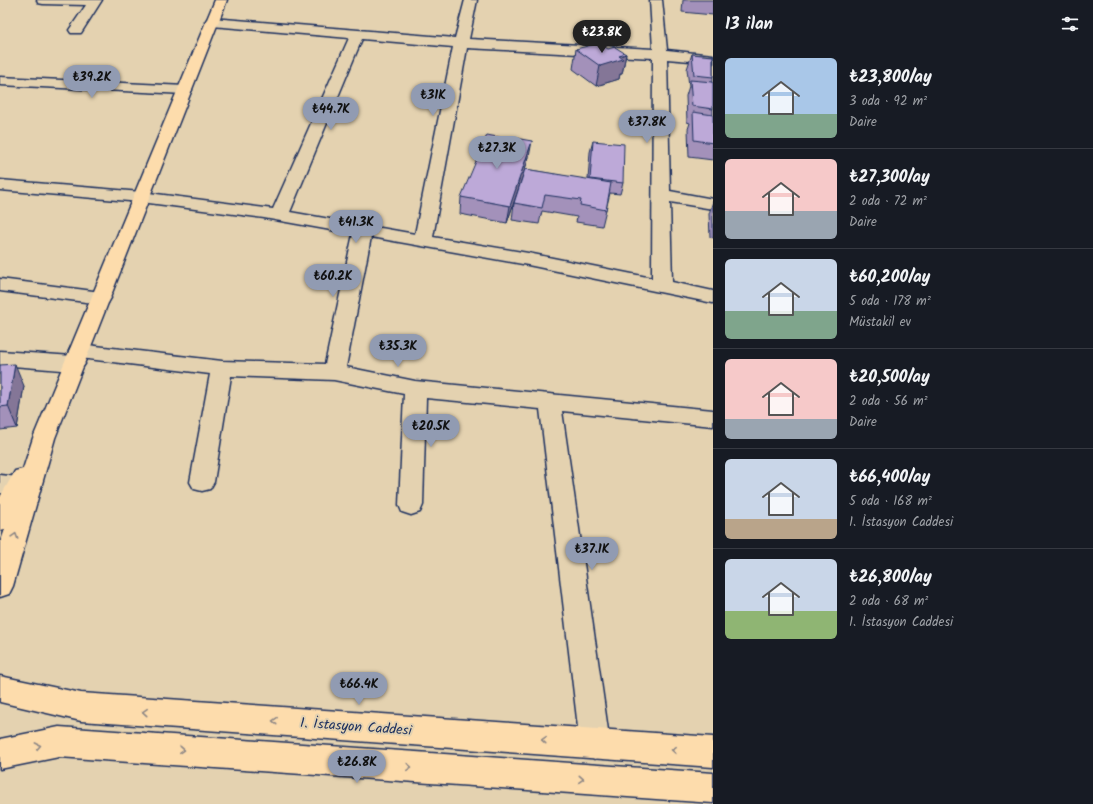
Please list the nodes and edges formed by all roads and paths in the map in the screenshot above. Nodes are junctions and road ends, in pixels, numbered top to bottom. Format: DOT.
graph roads {
  1 [pos="43,0"];
  2 [pos="95,0"];
  3 [pos="221,0"];
  4 [pos="471,0"];
  5 [pos="656,0"];
  6 [pos="212,22"];
  7 [pos="76,30"];
  8 [pos="357,34"];
  9 [pos="461,43"];
  10 [pos="660,54"];
  11 [pos="713,59"];
  12 [pos="0,81"];
  13 [pos="185,90"];
  14 [pos="0,185"];
  15 [pos="661,195"];
  16 [pos="141,197"];
  17 [pos="713,204"];
  18 [pos="279,216"];
  19 [pos="363,230"];
  20 [pos="423,241"];
  21 [pos="0,285"];
  22 [pos="662,287"];
  23 [pos="713,297"];
  24 [pos="100,298"];
  25 [pos="77,357"];
  26 [pos="0,358"];
  27 [pos="222,368"];
  28 [pos="334,372"];
  29 [pos="415,389"];
  30 [pos="550,402"];
  31 [pos="713,418"];
  32 [pos="44,438"];
  33 [pos="202,482"];
  34 [pos="9,485"];
  35 [pos="411,505"];
  36 [pos="0,520"];
  37 [pos="0,586"];
  38 [pos="0,689"];
  39 [pos="595,744"];
  40 [pos="713,752"];
  41 [pos="0,754"];
  42 [pos="713,788"];
  1 -- 2 [label="street"];
  2 -- 7 [label="street"];
  3 -- 6 [label="main road"];
  4 -- 9 [label="street"];
  5 -- 10 [label="street"];
  6 -- 8 [label="street"];
  6 -- 13 [label="main road"];
  8 -- 9 [label="street"];
  8 -- 18 [label="street"];
  9 -- 10 [label="street"];
  9 -- 20 [label="street"];
  10 -- 11 [label="street"];
  10 -- 15 [label="street"];
  12 -- 13 [label="street"];
  13 -- 16 [label="main road"];
  14 -- 16 [label="street"];
  15 -- 17 [label="street"];
  15 -- 22 [label="street"];
  16 -- 18 [label="street"];
  16 -- 24 [label="main road"];
  18 -- 19 [label="street"];
  19 -- 20 [label="street"];
  19 -- 28 [label="street"];
  20 -- 22 [label="street"];
  21 -- 24 [label="street"];
  22 -- 23 [label="street"];
  24 -- 25 [label="main road"];
  25 -- 26 [label="street"];
  25 -- 27 [label="street"];
  25 -- 32 [label="main road"];
  27 -- 28 [label="street"];
  27 -- 33 [label="street"];
  28 -- 29 [label="street"];
  29 -- 30 [label="street"];
  29 -- 35 [label="street"];
  30 -- 31 [label="street"];
  30 -- 39 [label="street"];
  32 -- 34 [label="main road"];
  37 -- 32 [label="main road, one-way"];
  34 -- 36 [label="main road"];
  39 -- 38 [label="main road, 1. İstasyon Caddesi, one-way"];
  40 -- 39 [label="main road, 1. İstasyon Caddesi, one-way"];
  41 -- 42 [label="main road, one-way"];
}
